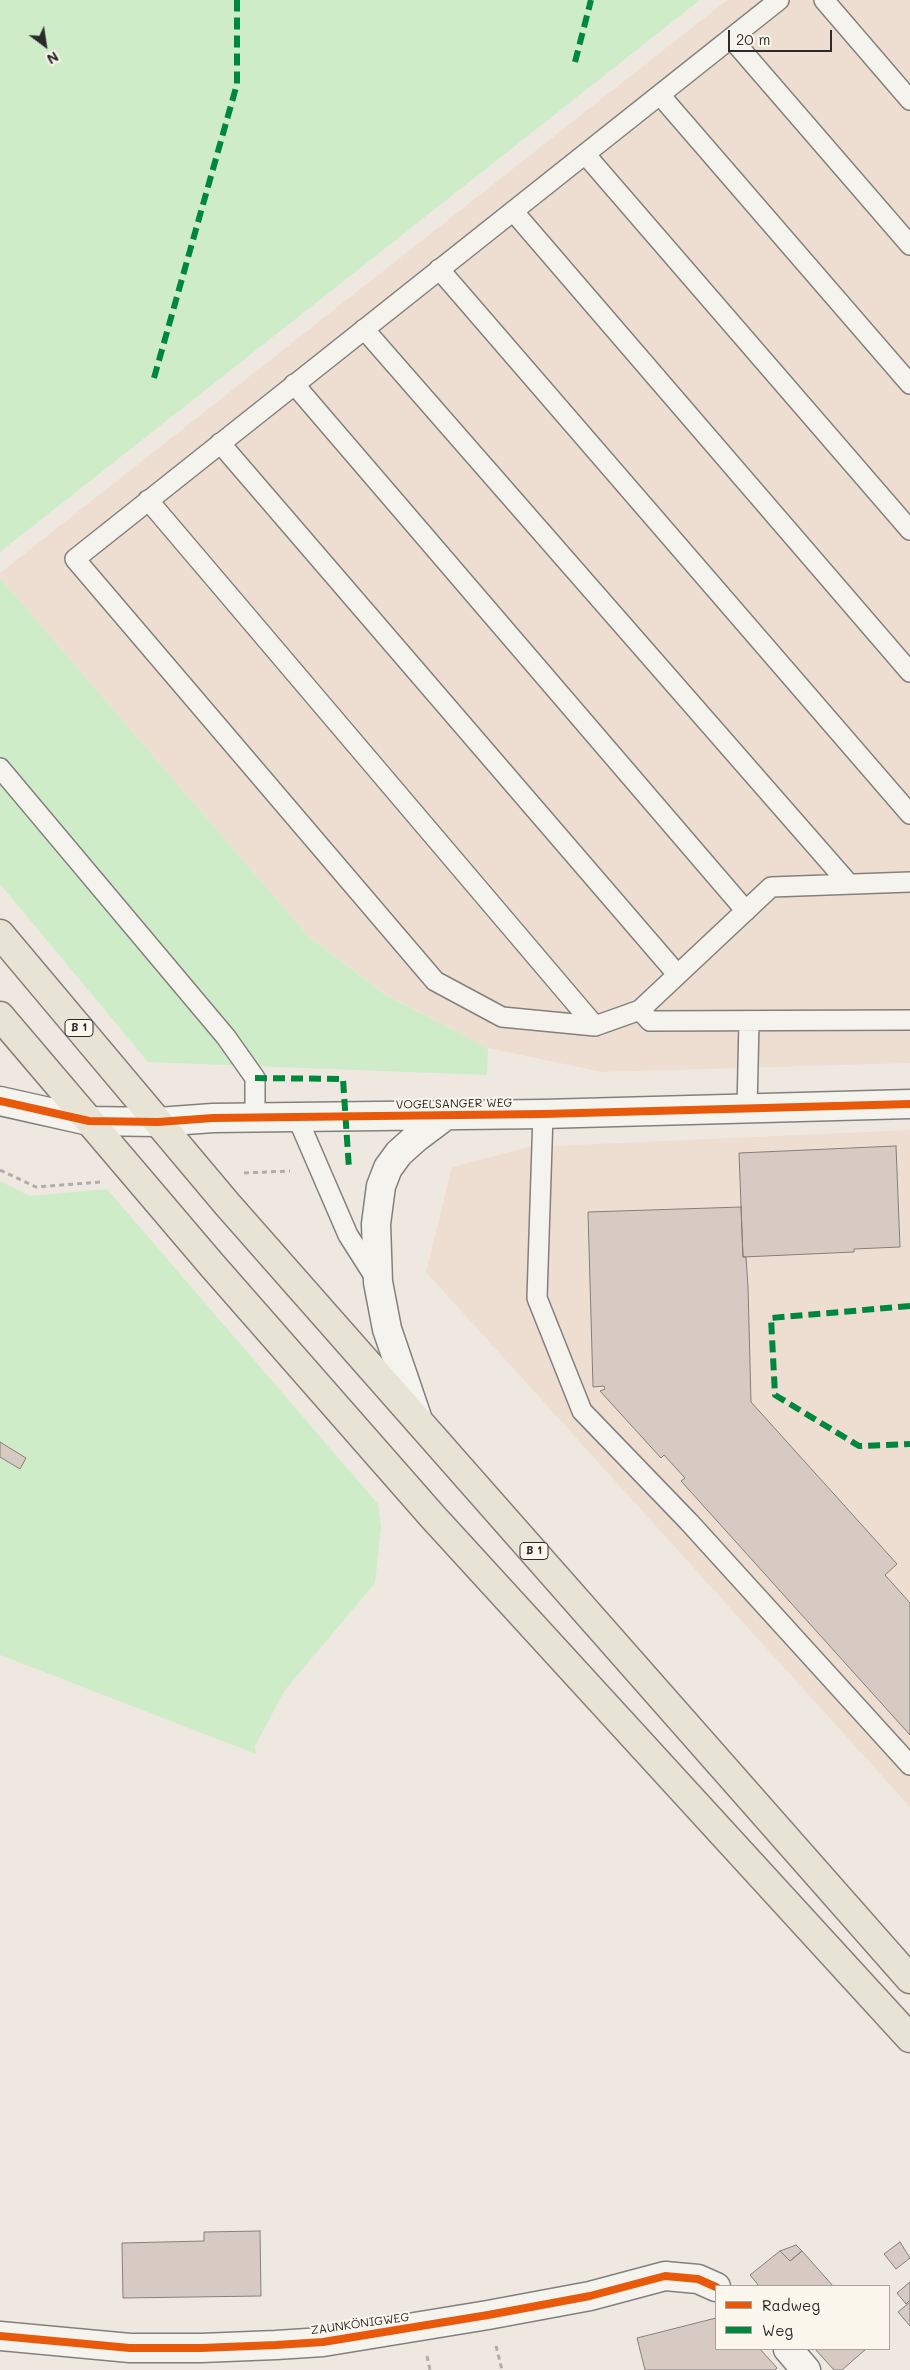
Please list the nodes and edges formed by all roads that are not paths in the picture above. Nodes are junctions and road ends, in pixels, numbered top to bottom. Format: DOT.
graph roads {
  1 [pos="779,0"];
  2 [pos="824,0"];
  3 [pos="731,38"];
  4 [pos="660,94"];
  5 [pos="910,100"];
  6 [pos="585,154"];
  7 [pos="513,211"];
  8 [pos="910,245"];
  9 [pos="439,270"];
  10 [pos="364,330"];
  11 [pos="294,384"];
  12 [pos="910,384"];
  13 [pos="220,443"];
  14 [pos="148,500"];
  15 [pos="910,530"];
  16 [pos="910,672"];
  17 [pos="0,768"];
  18 [pos="910,814"];
  19 [pos="910,882"];
  20 [pos="849,884"];
  21 [pos="746,911"];
  22 [pos="0,934"];
  23 [pos="677,974"];
  24 [pos="640,1010"];
  25 [pos="0,1016"];
  26 [pos="910,1020"];
  27 [pos="749,1021"];
  28 [pos="595,1026"];
  29 [pos="0,1101"];
  30 [pos="910,1104"];
  31 [pos="747,1110"];
  32 [pos="543,1114"];
  33 [pos="445,1116"];
  34 [pos="296,1117"];
  35 [pos="254,1118"];
  36 [pos="89,1121"];
  37 [pos="158,1122"];
  38 [pos="378,1282"];
  39 [pos="419,1422"];
  40 [pos="910,1766"];
  41 [pos="910,1979"];
  42 [pos="910,2038"];
  43 [pos="715,2287"];
  44 [pos="0,2336"];
  45 [pos="789,2350"];
  46 [pos="806,2370"];
  1 -- 3 [label="lane"];
  2 -- 5 [label="lane"];
  3 -- 4 [label="lane"];
  3 -- 8 [label="lane"];
  4 -- 6 [label="lane"];
  4 -- 12 [label="lane"];
  6 -- 7 [label="lane"];
  6 -- 15 [label="lane"];
  7 -- 9 [label="lane"];
  7 -- 16 [label="lane"];
  9 -- 10 [label="lane"];
  9 -- 18 [label="lane"];
  10 -- 11 [label="lane"];
  10 -- 20 [label="lane"];
  11 -- 13 [label="lane"];
  11 -- 21 [label="lane"];
  13 -- 14 [label="lane"];
  13 -- 23 [label="lane"];
  14 -- 28 [label="lane"];
  14 -- 28 [label="lane"];
  17 -- 35 [label="lane"];
  19 -- 20 [label="lane"];
  20 -- 21 [label="lane"];
  21 -- 23 [label="lane"];
  22 -- 37 [label="main road, B 1"];
  23 -- 24 [label="lane"];
  24 -- 27 [label="lane"];
  24 -- 28 [label="lane"];
  25 -- 36 [label="main road"];
  26 -- 27 [label="lane"];
  27 -- 31 [label="lane"];
  29 -- 36 [label="street, VOGELSANGER WEG"];
  30 -- 31 [label="street, VOGELSANGER WEG"];
  31 -- 32 [label="street, VOGELSANGER WEG"];
  32 -- 33 [label="street, VOGELSANGER WEG"];
  32 -- 40 [label="lane"];
  33 -- 34 [label="street, VOGELSANGER WEG"];
  33 -- 38 [label="street"];
  34 -- 35 [label="street, VOGELSANGER WEG"];
  34 -- 38 [label="lane"];
  35 -- 37 [label="street, VOGELSANGER WEG"];
  36 -- 37 [label="street, VOGELSANGER WEG"];
  36 -- 42 [label="main road"];
  37 -- 39 [label="main road, B 1"];
  38 -- 39 [label="street"];
  39 -- 41 [label="main road, B 1"];
  43 -- 44 [label="street, ZAUNKÖNIGWEG"];
  45 -- 46 [label="street"];
}
